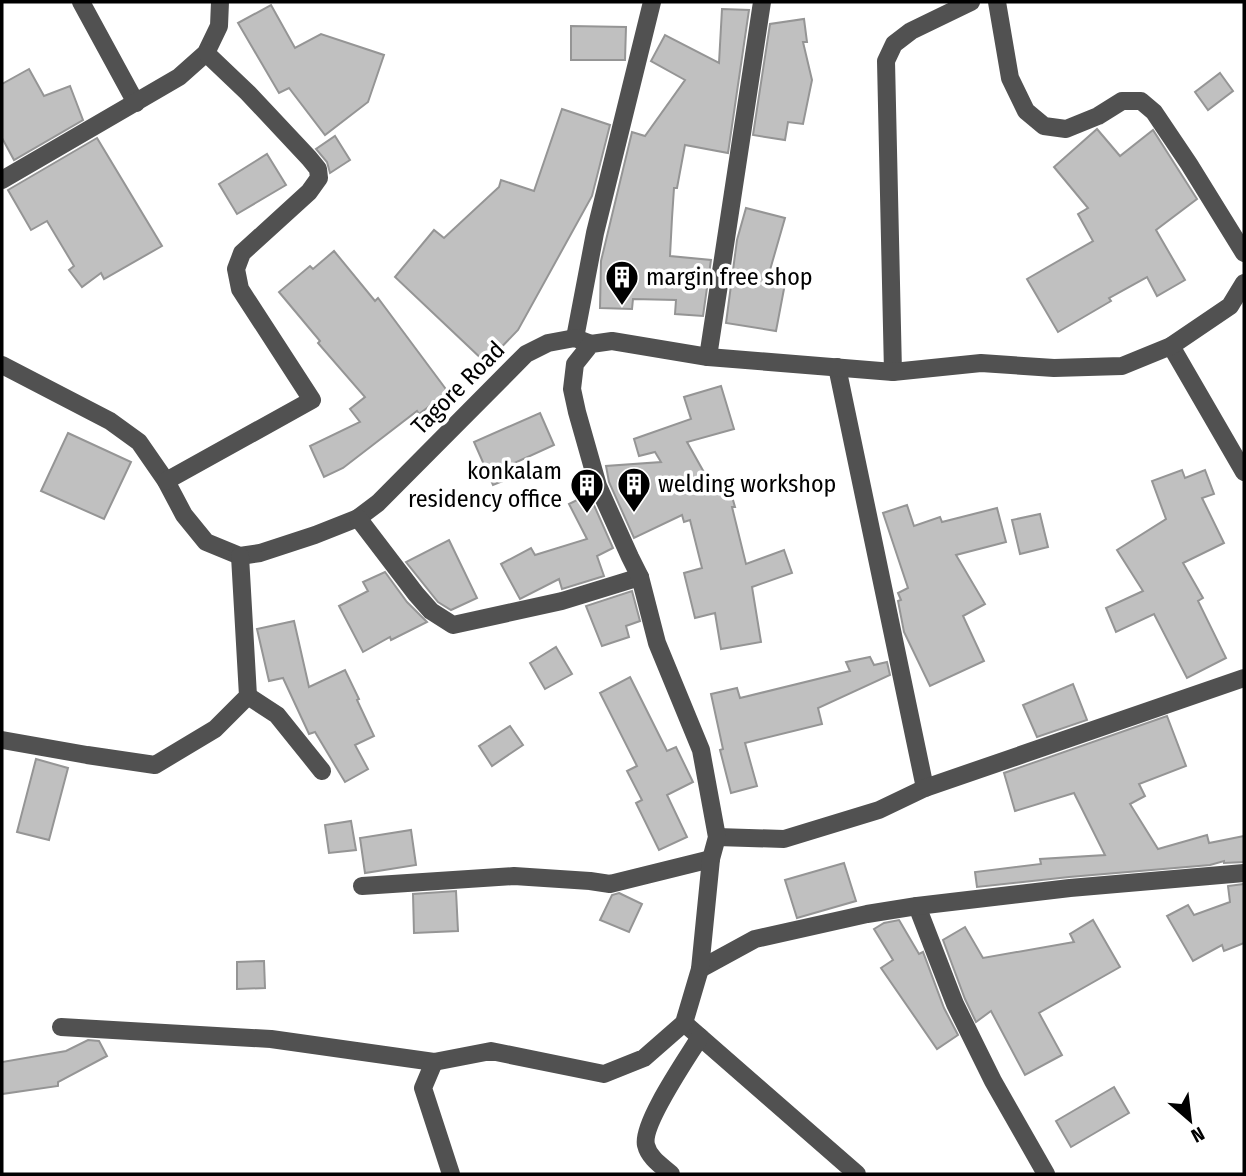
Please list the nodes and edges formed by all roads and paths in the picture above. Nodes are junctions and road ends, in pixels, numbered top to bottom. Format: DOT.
graph roads {
  1 [pos="81,2"];
  2 [pos="220,2"];
  3 [pos="652,2"];
  4 [pos="762,2"];
  5 [pos="971,2"];
  6 [pos="997,2"];
  7 [pos="206,53"];
  8 [pos="135,103"];
  9 [pos="2,180"];
  10 [pos="1244,253"];
  11 [pos="1244,284"];
  12 [pos="1237,311"];
  13 [pos="583,341"];
  14 [pos="1171,346"];
  15 [pos="708,357"];
  16 [pos="2,365"];
  17 [pos="837,368"];
  18 [pos="893,372"];
  19 [pos="1244,471"];
  20 [pos="166,481"];
  21 [pos="358,518"];
  22 [pos="240,556"];
  23 [pos="640,577"];
  24 [pos="1244,678"];
  25 [pos="248,696"];
  26 [pos="2,740"];
  27 [pos="322,771"];
  28 [pos="925,788"];
  29 [pos="717,837"];
  30 [pos="711,859"];
  31 [pos="1244,873"];
  32 [pos="362,886"];
  33 [pos="917,906"];
  34 [pos="700,969"];
  35 [pos="684,1023"];
  36 [pos="61,1027"];
  37 [pos="700,1037"];
  38 [pos="434,1062"];
  39 [pos="451,1174"];
  40 [pos="671,1174"];
  41 [pos="858,1174"];
  42 [pos="1046,1174"];
  1 -- 8 [label="street"];
  2 -- 7 [label="street"];
  3 -- 13 [label="street"];
  4 -- 15 [label="street"];
  5 -- 18 [label="street"];
  6 -- 10 [label="street"];
  7 -- 8 [label="street"];
  7 -- 20 [label="street"];
  8 -- 9 [label="street"];
  11 -- 12 [label="street"];
  12 -- 14 [label="street, Tagore Road"];
  13 -- 15 [label="street, Tagore Road"];
  13 -- 21 [label="street, Tagore Road"];
  13 -- 23 [label="street"];
  14 -- 18 [label="street, Tagore Road"];
  14 -- 19 [label="street"];
  15 -- 17 [label="street, Tagore Road"];
  16 -- 20 [label="street"];
  17 -- 18 [label="street, Tagore Road"];
  17 -- 28 [label="street"];
  20 -- 22 [label="street"];
  21 -- 22 [label="street, Tagore Road"];
  21 -- 23 [label="street"];
  22 -- 25 [label="street"];
  23 -- 29 [label="street"];
  24 -- 28 [label="street"];
  25 -- 26 [label="street"];
  25 -- 27 [label="street"];
  28 -- 29 [label="street"];
  29 -- 30 [label="street"];
  30 -- 32 [label="street"];
  30 -- 34 [label="street"];
  31 -- 33 [label="street"];
  33 -- 34 [label="street"];
  33 -- 42 [label="street"];
  34 -- 35 [label="street"];
  35 -- 37 [label="street"];
  35 -- 38 [label="street"];
  36 -- 38 [label="street"];
  37 -- 40 [label="street"];
  37 -- 41 [label="street"];
  38 -- 39 [label="street"];
}
